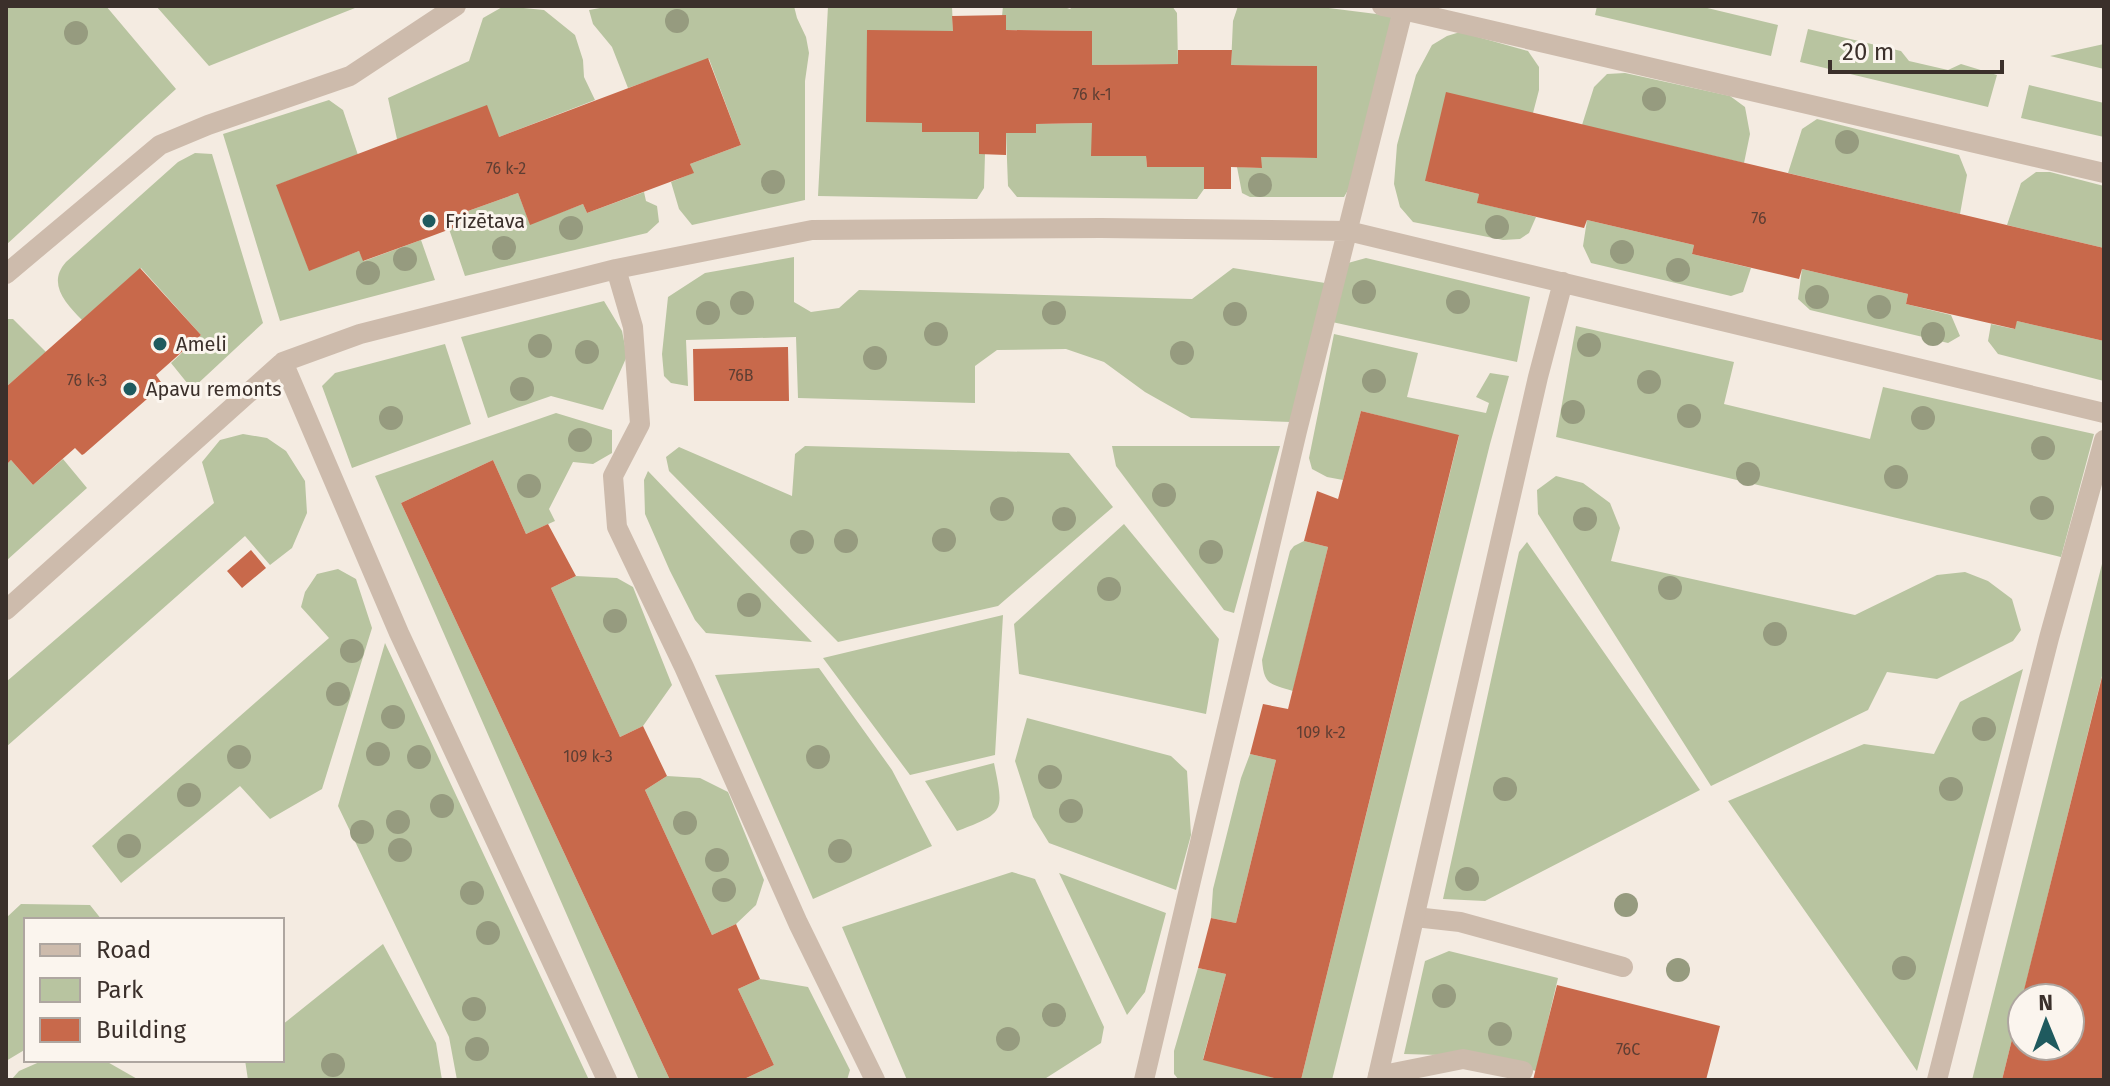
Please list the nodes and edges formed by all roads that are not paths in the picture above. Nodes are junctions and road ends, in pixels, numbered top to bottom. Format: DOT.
graph roads {
  1 [pos="456,6"];
  2 [pos="1382,6"];
  3 [pos="1404,8"];
  4 [pos="2104,173"];
  5 [pos="1348,231"];
  6 [pos="616,269"];
  7 [pos="6,274"];
  8 [pos="1563,282"];
  9 [pos="283,362"];
  10 [pos="2104,413"];
  11 [pos="2104,440"];
  12 [pos="6,610"];
  13 [pos="1415,917"];
  14 [pos="1623,967"];
  15 [pos="1523,1071"];
  16 [pos="1377,1078"];
  17 [pos="607,1080"];
  18 [pos="875,1080"];
  19 [pos="1144,1080"];
  20 [pos="1937,1080"];
  1 -- 7 [label="street"];
  2 -- 3 [label="street"];
  3 -- 4 [label="street"];
  3 -- 5 [label="street"];
  5 -- 6 [label="street"];
  5 -- 8 [label="street"];
  5 -- 19 [label="street"];
  6 -- 9 [label="street"];
  6 -- 18 [label="street"];
  8 -- 10 [label="street"];
  8 -- 13 [label="street"];
  9 -- 12 [label="street"];
  9 -- 17 [label="street"];
  11 -- 20 [label="street"];
  13 -- 14 [label="street"];
  13 -- 16 [label="street"];
  15 -- 16 [label="street"];
}
